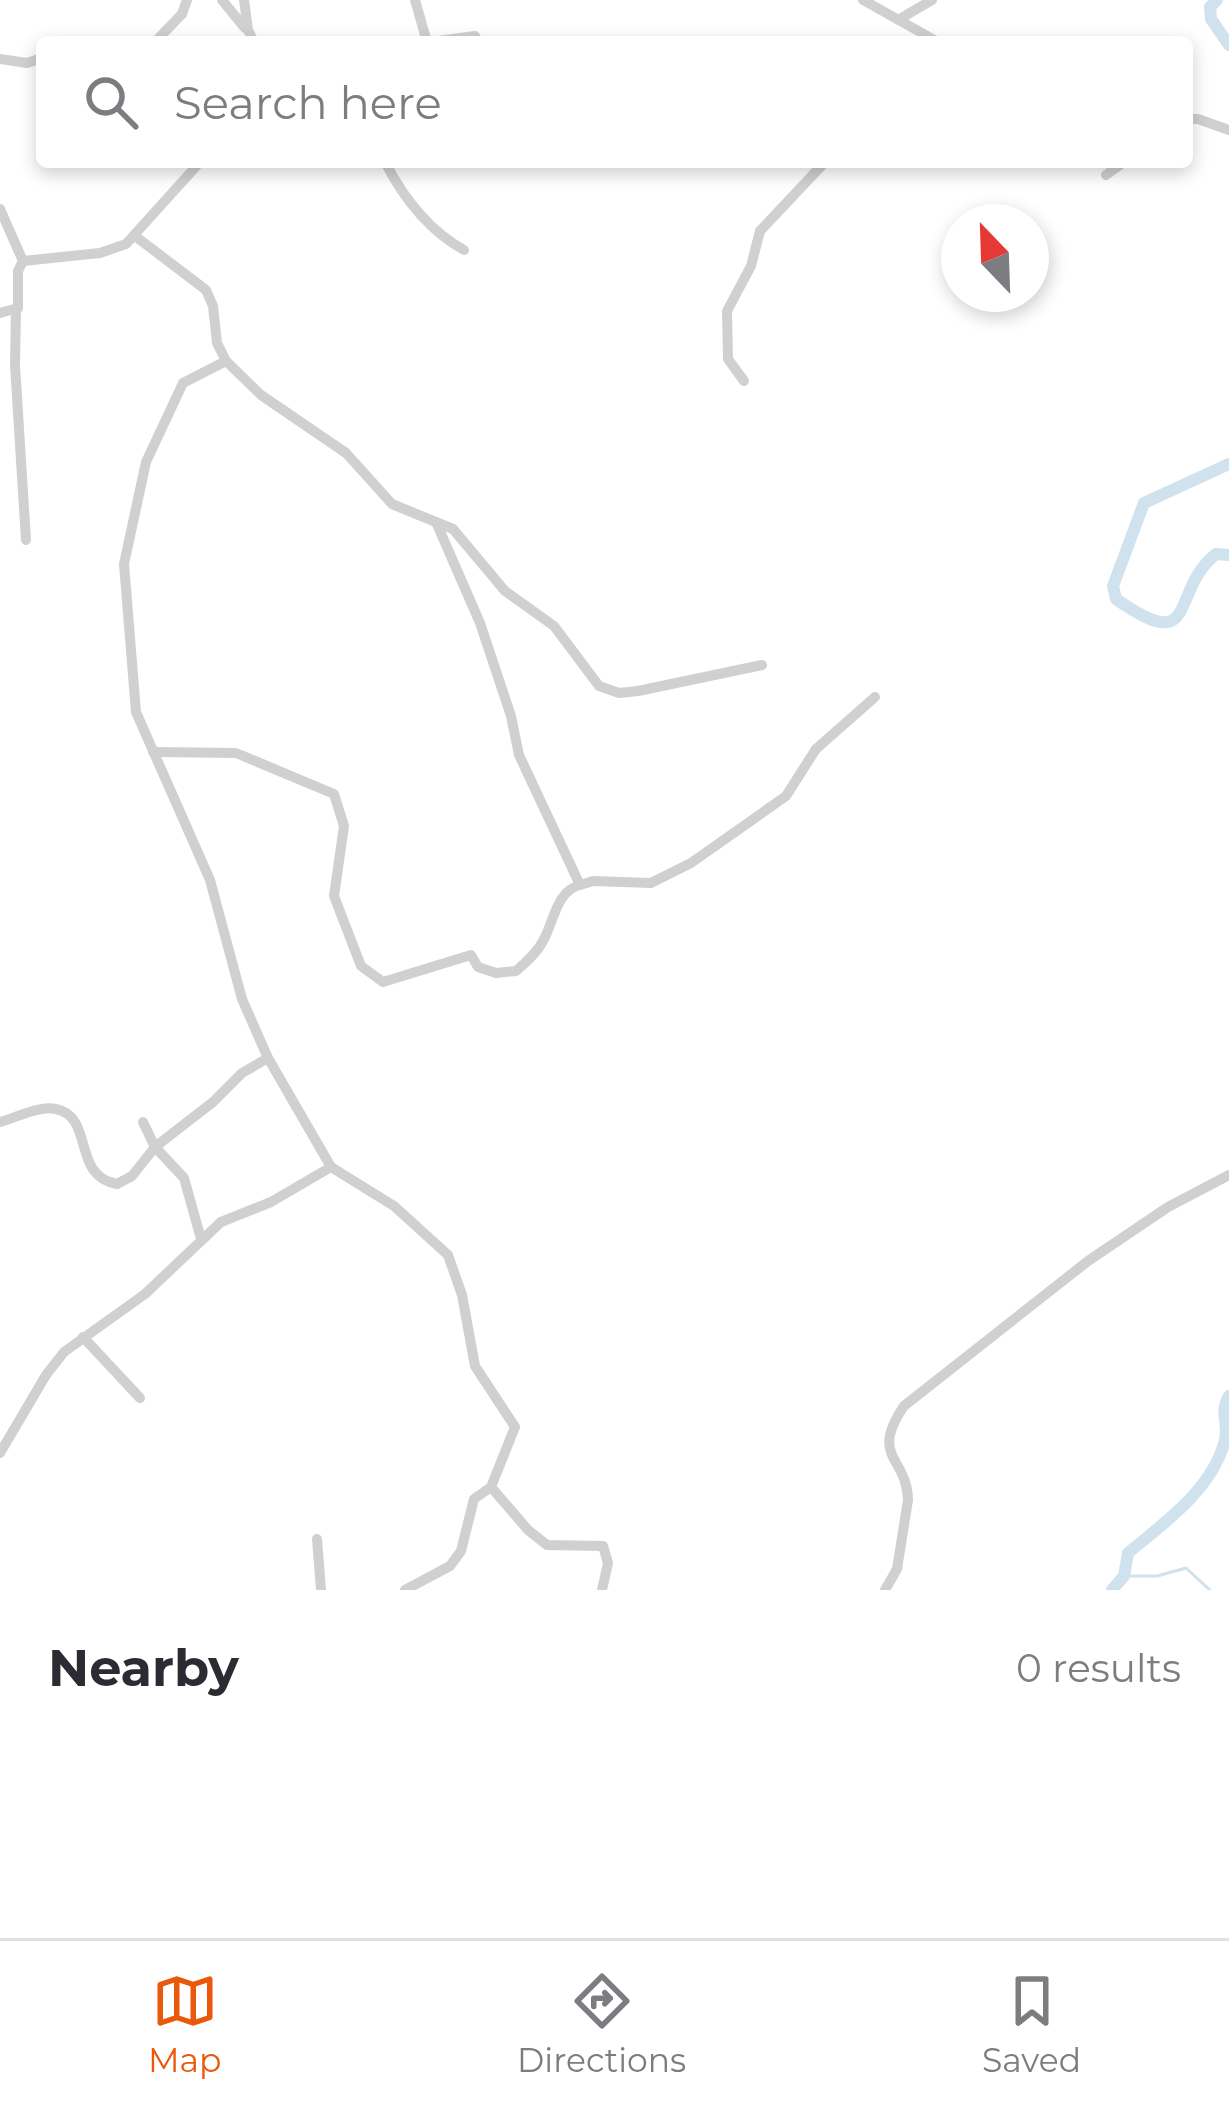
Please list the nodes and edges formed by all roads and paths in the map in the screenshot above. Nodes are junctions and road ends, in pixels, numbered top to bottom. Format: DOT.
graph roads {
  1 [pos="188,0"];
  2 [pos="222,0"];
  3 [pos="244,0"];
  4 [pos="419,0"];
  5 [pos="863,0"];
  6 [pos="932,0"];
  7 [pos="901,22"];
  8 [pos="160,36"];
  9 [pos="251,36"];
  10 [pos="427,36"];
  11 [pos="899,36"];
  12 [pos="927,36"];
  13 [pos="0,59"];
  14 [pos="36,60"];
  15 [pos="1193,120"];
  16 [pos="1229,130"];
  17 [pos="195,168"];
  18 [pos="390,168"];
  19 [pos="819,168"];
  20 [pos="1116,168"];
  21 [pos="1106,175"];
  22 [pos="0,209"];
  23 [pos="135,236"];
  24 [pos="464,250"];
  25 [pos="23,261"];
  26 [pos="16,309"];
  27 [pos="0,314"];
  28 [pos="226,361"];
  29 [pos="744,381"];
  30 [pos="436,522"];
  31 [pos="26,540"];
  32 [pos="762,665"];
  33 [pos="875,697"];
  34 [pos="153,752"];
  35 [pos="580,885"];
  36 [pos="268,1058"];
  37 [pos="0,1122"];
  38 [pos="143,1122"];
  39 [pos="155,1148"];
  40 [pos="331,1167"];
  41 [pos="1229,1175"];
  42 [pos="201,1239"];
  43 [pos="83,1337"];
  44 [pos="140,1398"];
  45 [pos="0,1453"];
  46 [pos="491,1487"];
  47 [pos="317,1539"];
  48 [pos="321,1590"];
  49 [pos="405,1590"];
  50 [pos="602,1590"];
  51 [pos="885,1590"];
  1 -- 8 [label="street"];
  2 -- 9 [label="street"];
  3 -- 9 [label="street"];
  4 -- 10 [label="street"];
  5 -- 7 [label="street"];
  6 -- 7 [label="street"];
  7 -- 11 [label="street"];
  7 -- 12 [label="street"];
  13 -- 14 [label="street"];
  15 -- 16 [label="street"];
  17 -- 23 [label="street"];
  18 -- 24 [label="street"];
  19 -- 29 [label="street"];
  20 -- 21 [label="street"];
  22 -- 25 [label="street"];
  23 -- 25 [label="street"];
  23 -- 28 [label="street"];
  25 -- 26 [label="street"];
  26 -- 27 [label="street"];
  26 -- 31 [label="street"];
  28 -- 30 [label="street"];
  28 -- 34 [label="street"];
  30 -- 32 [label="street"];
  30 -- 35 [label="street"];
  33 -- 35 [label="street"];
  34 -- 35 [label="street"];
  34 -- 36 [label="street"];
  36 -- 39 [label="street"];
  36 -- 40 [label="street"];
  37 -- 39 [label="street"];
  38 -- 39 [label="street"];
  39 -- 42 [label="street"];
  40 -- 42 [label="street"];
  40 -- 46 [label="street"];
  41 -- 51 [label="street"];
  42 -- 43 [label="street"];
  43 -- 44 [label="street"];
  43 -- 45 [label="street"];
  46 -- 49 [label="street"];
  46 -- 50 [label="street"];
  47 -- 48 [label="street"];
}
